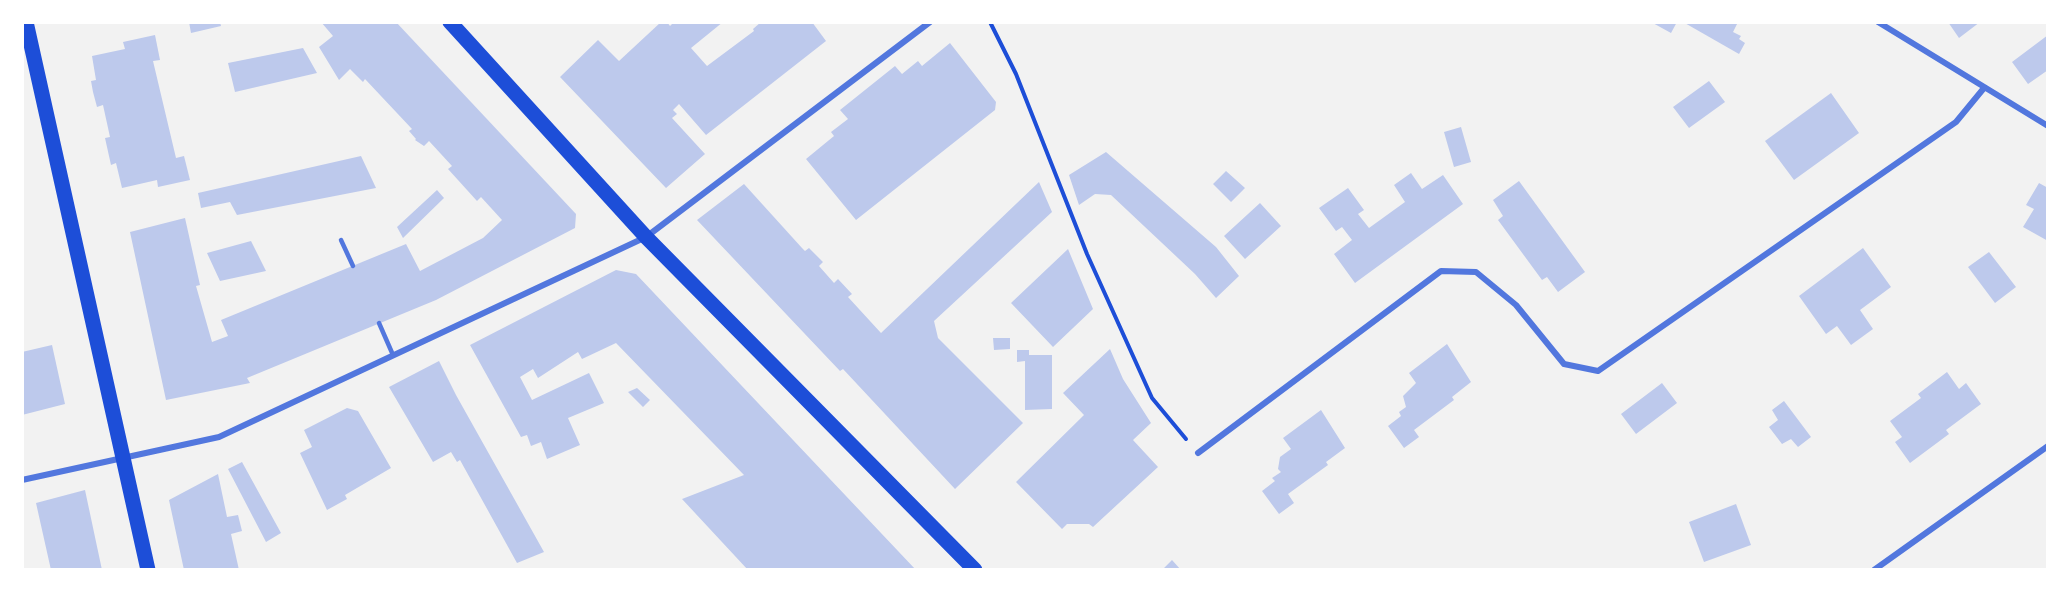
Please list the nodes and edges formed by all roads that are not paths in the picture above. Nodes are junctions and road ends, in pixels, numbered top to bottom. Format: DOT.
graph roads {
  1 [pos="26,22"];
  2 [pos="450,22"];
  3 [pos="930,22"];
  4 [pos="1878,22"];
  5 [pos="1984,88"];
  6 [pos="2048,126"];
  7 [pos="645,237"];
  8 [pos="340,240"];
  9 [pos="353,266"];
  10 [pos="379,323"];
  11 [pos="393,355"];
  12 [pos="2048,446"];
  13 [pos="1198,453"];
  14 [pos="124,458"];
  15 [pos="22,480"];
  16 [pos="148,570"];
  17 [pos="975,570"];
  18 [pos="1874,570"];
  1 -- 14 [label="main road"];
  2 -- 7 [label="main road"];
  3 -- 7 [label="street"];
  4 -- 5 [label="street"];
  5 -- 6 [label="street"];
  5 -- 13 [label="street"];
  7 -- 11 [label="street"];
  7 -- 17 [label="main road"];
  8 -- 9 [label="lane"];
  10 -- 11 [label="lane"];
  11 -- 14 [label="street"];
  12 -- 18 [label="street"];
  14 -- 15 [label="street"];
  14 -- 16 [label="main road"];
}
